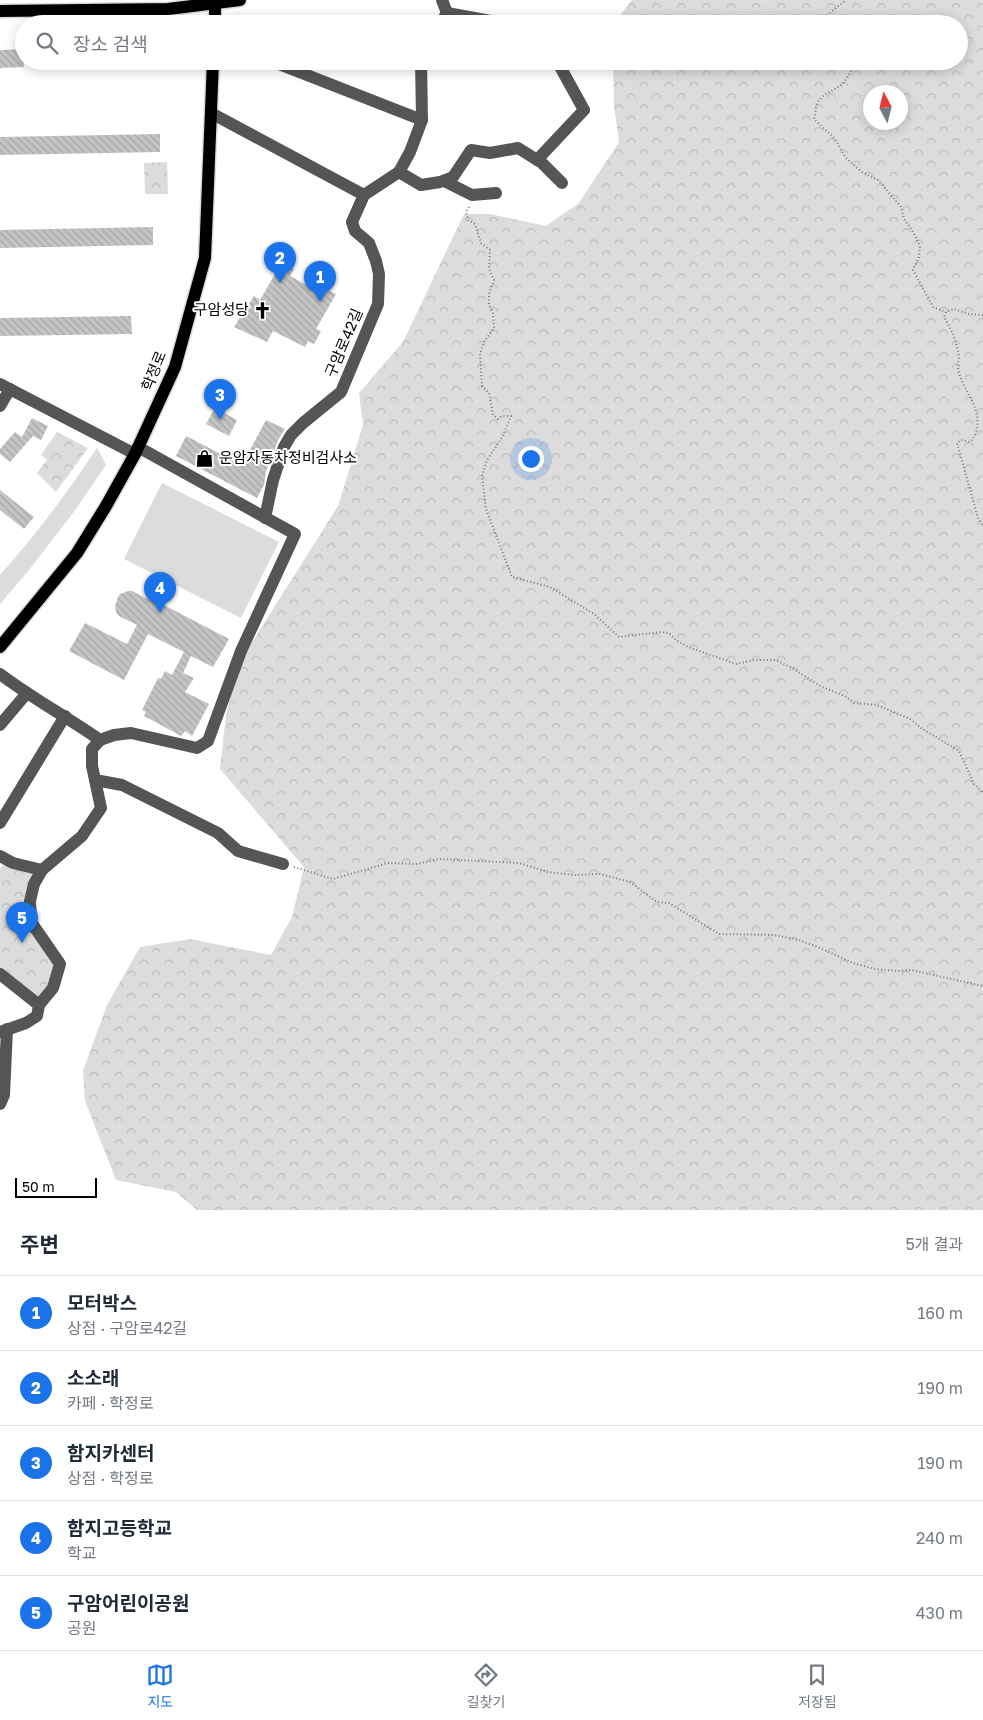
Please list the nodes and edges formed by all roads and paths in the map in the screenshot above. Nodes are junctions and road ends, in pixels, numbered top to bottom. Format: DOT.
graph roads {
  1 [pos="240,0"];
  2 [pos="442,0"];
  3 [pos="846,0"];
  4 [pos="215,2"];
  5 [pos="0,11"];
  6 [pos="214,15"];
  7 [pos="444,15"];
  8 [pos="827,15"];
  9 [pos="213,70"];
  10 [pos="294,70"];
  11 [pos="421,70"];
  12 [pos="561,70"];
  13 [pos="850,70"];
  14 [pos="211,113"];
  15 [pos="422,120"];
  16 [pos="537,160"];
  17 [pos="399,172"];
  18 [pos="444,181"];
  19 [pos="562,184"];
  20 [pos="496,193"];
  21 [pos="364,195"];
  22 [pos="472,195"];
  23 [pos="946,312"];
  24 [pos="983,315"];
  25 [pos="5,386"];
  26 [pos="0,406"];
  27 [pos="136,451"];
  28 [pos="265,518"];
  29 [pos="983,527"];
  30 [pos="0,647"];
  31 [pos="0,674"];
  32 [pos="26,693"];
  33 [pos="65,716"];
  34 [pos="0,725"];
  35 [pos="100,740"];
  36 [pos="94,780"];
  37 [pos="983,793"];
  38 [pos="0,823"];
  39 [pos="1,858"];
  40 [pos="283,864"];
  41 [pos="42,870"];
  42 [pos="0,974"];
  43 [pos="983,986"];
  44 [pos="39,1005"];
  45 [pos="4,1031"];
  46 [pos="0,1104"];
  1 -- 4 [label="main road"];
  2 -- 7 [label="street"];
  3 -- 8 [label="path"];
  4 -- 5 [label="main road"];
  4 -- 6 [label="main road"];
  9 -- 14 [label="main road, 학정로"];
  10 -- 15 [label="street"];
  11 -- 15 [label="street"];
  12 -- 16 [label="street"];
  13 -- 23 [label="path"];
  14 -- 21 [label="street"];
  14 -- 27 [label="main road, 학정로"];
  15 -- 17 [label="street"];
  16 -- 18 [label="street"];
  16 -- 19 [label="street"];
  17 -- 18 [label="street"];
  17 -- 21 [label="street"];
  18 -- 22 [label="street"];
  20 -- 22 [label="street"];
  21 -- 28 [label="street, 구암로42길"];
  22 -- 37 [label="path"];
  23 -- 24 [label="path"];
  23 -- 29 [label="path"];
  25 -- 26 [label="street"];
  25 -- 27 [label="street"];
  27 -- 28 [label="street"];
  27 -- 30 [label="main road, 학정로"];
  28 -- 35 [label="street"];
  31 -- 32 [label="street"];
  32 -- 33 [label="street"];
  32 -- 34 [label="street"];
  33 -- 35 [label="street"];
  33 -- 38 [label="street"];
  35 -- 36 [label="street"];
  36 -- 40 [label="street"];
  36 -- 41 [label="street"];
  39 -- 41 [label="street"];
  40 -- 43 [label="path"];
  41 -- 44 [label="street"];
  42 -- 44 [label="street"];
  44 -- 45 [label="street"];
  45 -- 46 [label="street"];
}
